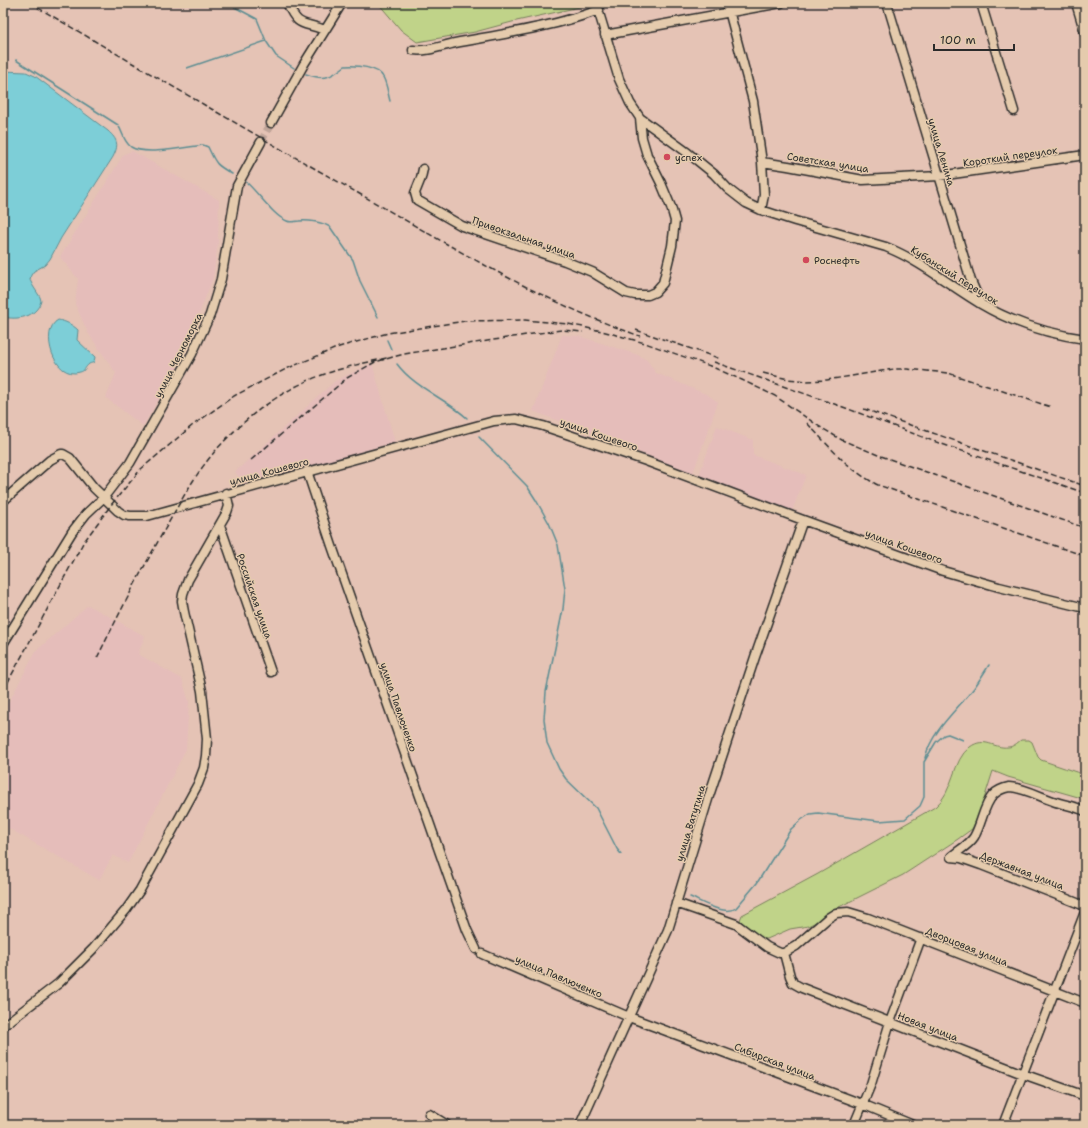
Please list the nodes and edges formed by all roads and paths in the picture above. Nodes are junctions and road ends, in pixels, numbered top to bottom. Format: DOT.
graph roads {
  1 [pos="287,3"];
  2 [pos="342,3"];
  3 [pos="727,3"];
  4 [pos="781,3"];
  5 [pos="887,3"];
  6 [pos="981,3"];
  7 [pos="1076,3"];
  8 [pos="597,7"];
  9 [pos="730,13"];
  10 [pos="325,30"];
  11 [pos="1085,33"];
  12 [pos="605,35"];
  13 [pos="413,50"];
  14 [pos="1014,111"];
  15 [pos="640,118"];
  16 [pos="271,123"];
  17 [pos="260,142"];
  18 [pos="1085,155"];
  19 [pos="762,162"];
  20 [pos="423,169"];
  21 [pos="939,176"];
  22 [pos="760,210"];
  23 [pos="982,304"];
  24 [pos="1085,339"];
  25 [pos="307,471"];
  26 [pos="226,493"];
  27 [pos="104,497"];
  28 [pos="3,501"];
  29 [pos="803,520"];
  30 [pos="220,525"];
  31 [pos="1085,608"];
  32 [pos="3,644"];
  33 [pos="270,672"];
  34 [pos="1085,811"];
  35 [pos="676,903"];
  36 [pos="1085,906"];
  37 [pos="1085,912"];
  38 [pos="921,938"];
  39 [pos="784,953"];
  40 [pos="1055,991"];
  41 [pos="1085,1003"];
  42 [pos="629,1017"];
  43 [pos="890,1022"];
  44 [pos="3,1026"];
  45 [pos="1023,1074"];
  46 [pos="1085,1096"];
  47 [pos="862,1104"];
  48 [pos="429,1114"];
  49 [pos="447,1125"];
  50 [pos="580,1125"];
  51 [pos="854,1125"];
  52 [pos="914,1125"];
  53 [pos="1002,1125"];
  1 -- 10 [label="street"];
  2 -- 10 [label="street"];
  3 -- 9 [label="street"];
  4 -- 9 [label="street"];
  5 -- 21 [label="street, улица Ленина"];
  6 -- 14 [label="street"];
  7 -- 11 [label="street"];
  8 -- 12 [label="street"];
  8 -- 13 [label="street"];
  9 -- 12 [label="street"];
  9 -- 19 [label="street"];
  10 -- 16 [label="street"];
  12 -- 15 [label="street"];
  15 -- 20 [label="street, Привокзальная улица"];
  15 -- 22 [label="street, Кубанский переулок"];
  17 -- 27 [label="street, улица Черноморка"];
  18 -- 21 [label="street, Короткий переулок"];
  19 -- 21 [label="street, Советская улица"];
  19 -- 22 [label="street"];
  21 -- 23 [label="street, улица Ленина"];
  22 -- 23 [label="street, Кубанский переулок"];
  23 -- 24 [label="street, Кубанский переулок"];
  25 -- 26 [label="street, улица Кошевого"];
  25 -- 29 [label="street, улица Кошевого"];
  25 -- 42 [label="street, улица Павлюченко"];
  26 -- 27 [label="street, улица Кошевого"];
  26 -- 30 [label="street"];
  27 -- 28 [label="street"];
  27 -- 32 [label="street, улица Черноморка"];
  29 -- 31 [label="street, улица Кошевого"];
  29 -- 35 [label="street, улица Ватутина"];
  30 -- 33 [label="street, Российская улица"];
  30 -- 44 [label="street"];
  34 -- 36 [label="street, Державная улица"];
  35 -- 39 [label="street"];
  35 -- 42 [label="street, улица Ватутина"];
  37 -- 40 [label="street"];
  38 -- 39 [label="street, Дворцовая улица"];
  38 -- 40 [label="street, Дворцовая улица"];
  38 -- 43 [label="street"];
  39 -- 43 [label="street, Новая улица"];
  40 -- 41 [label="street, Дворцовая улица"];
  40 -- 45 [label="street"];
  42 -- 47 [label="street, Сибирская улица"];
  42 -- 50 [label="street, улица Ватутина"];
  43 -- 45 [label="street, Новая улица"];
  43 -- 47 [label="street"];
  45 -- 46 [label="street, Новая улица"];
  45 -- 53 [label="street"];
  47 -- 51 [label="street"];
  47 -- 52 [label="street, Сибирская улица"];
  48 -- 49 [label="street"];
}
